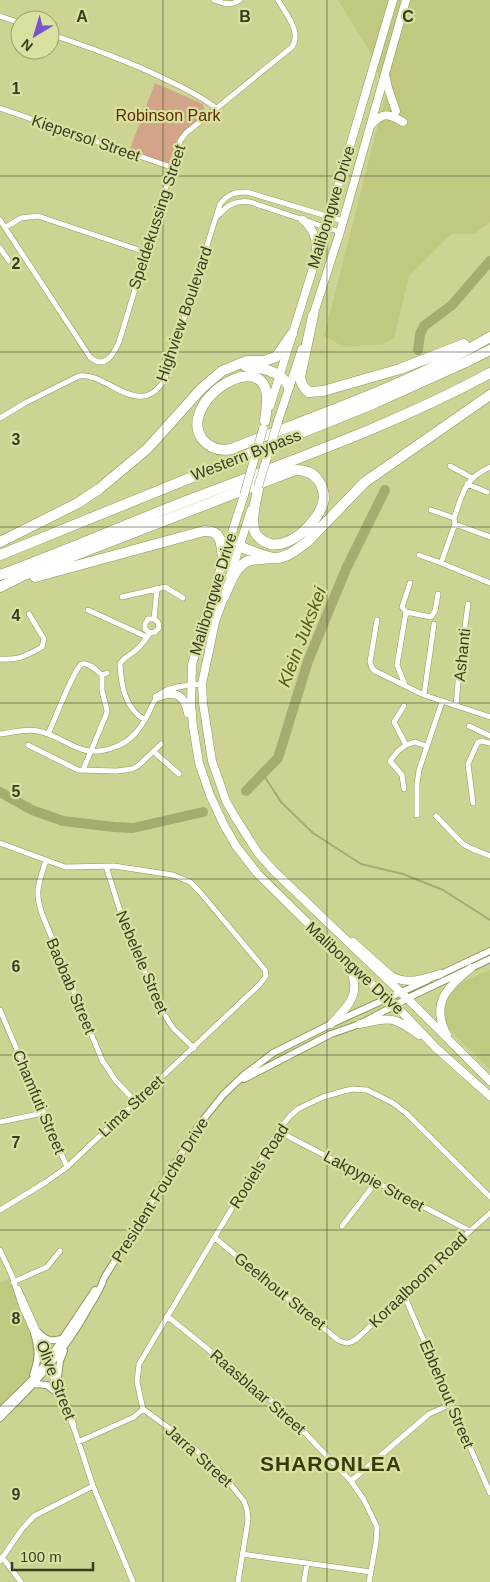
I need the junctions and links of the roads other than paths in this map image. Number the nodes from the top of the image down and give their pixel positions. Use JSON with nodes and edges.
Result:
{"nodes":[{"id":1,"x":214,"y":0,"type":"edge"},
{"id":2,"x":240,"y":0,"type":"edge"},
{"id":3,"x":278,"y":0,"type":"edge"},
{"id":4,"x":393,"y":0,"type":"edge"},
{"id":5,"x":406,"y":0,"type":"edge"},
{"id":6,"x":60,"y":37,"type":"edge"},
{"id":7,"x":385,"y":72,"type":"junction"},
{"id":8,"x":0,"y":108,"type":"edge"},
{"id":9,"x":216,"y":108,"type":"junction"},
{"id":10,"x":396,"y":111,"type":"dead end"},
{"id":11,"x":403,"y":122,"type":"dead end"},
{"id":12,"x":369,"y":127,"type":"junction"},
{"id":13,"x":171,"y":167,"type":"junction"},
{"id":14,"x":217,"y":216,"type":"junction"},
{"id":15,"x":329,"y":217,"type":"junction"},
{"id":16,"x":0,"y":220,"type":"edge"},
{"id":17,"x":303,"y":220,"type":"junction"},
{"id":18,"x":343,"y":221,"type":"junction"},
{"id":19,"x":6,"y":227,"type":"junction"},
{"id":20,"x":326,"y":227,"type":"junction"},
{"id":21,"x":340,"y":232,"type":"junction"},
{"id":22,"x":0,"y":248,"type":"edge"},
{"id":23,"x":145,"y":252,"type":"junction"},
{"id":24,"x":315,"y":260,"type":"junction"},
{"id":25,"x":9,"y":261,"type":"dead end"},
{"id":26,"x":314,"y":316,"type":"junction"},
{"id":27,"x":292,"y":334,"type":"junction"},
{"id":28,"x":490,"y":335,"type":"edge"},
{"id":29,"x":490,"y":350,"type":"edge"},
{"id":30,"x":236,"y":364,"type":"junction"},
{"id":31,"x":490,"y":374,"type":"edge"},
{"id":32,"x":279,"y":375,"type":"junction"},
{"id":33,"x":289,"y":386,"type":"junction"},
{"id":34,"x":490,"y":395,"type":"edge"},
{"id":35,"x":0,"y":418,"type":"edge"},
{"id":36,"x":264,"y":425,"type":"junction"},
{"id":37,"x":450,"y":466,"type":"dead end"},
{"id":38,"x":490,"y":467,"type":"edge"},
{"id":39,"x":472,"y":478,"type":"junction"},
{"id":40,"x":467,"y":484,"type":"junction"},
{"id":41,"x":258,"y":488,"type":"junction"},
{"id":42,"x":488,"y":492,"type":"dead end"},
{"id":43,"x":431,"y":510,"type":"dead end"},
{"id":44,"x":454,"y":521,"type":"junction"},
{"id":45,"x":490,"y":536,"type":"edge"},
{"id":46,"x":0,"y":542,"type":"edge"},
{"id":47,"x":228,"y":542,"type":"junction"},
{"id":48,"x":240,"y":546,"type":"junction"},
{"id":49,"x":0,"y":555,"type":"edge"},
{"id":50,"x":419,"y":555,"type":"dead end"},
{"id":51,"x":223,"y":558,"type":"junction"},
{"id":52,"x":276,"y":558,"type":"junction"},
{"id":53,"x":441,"y":563,"type":"junction"},
{"id":54,"x":0,"y":575,"type":"edge"},
{"id":55,"x":490,"y":582,"type":"edge"},
{"id":56,"x":410,"y":583,"type":"dead end"},
{"id":57,"x":0,"y":588,"type":"edge"},
{"id":58,"x":157,"y":588,"type":"junction"},
{"id":59,"x":438,"y":594,"type":"dead end"},
{"id":60,"x":122,"y":597,"type":"dead end"},
{"id":61,"x":224,"y":597,"type":"junction"},
{"id":62,"x":183,"y":598,"type":"dead end"},
{"id":63,"x":468,"y":604,"type":"dead end"},
{"id":64,"x":88,"y":610,"type":"dead end"},
{"id":65,"x":406,"y":612,"type":"junction"},
{"id":66,"x":29,"y":614,"type":"dead end"},
{"id":67,"x":154,"y":619,"type":"junction"},
{"id":68,"x":377,"y":620,"type":"dead end"},
{"id":69,"x":434,"y":624,"type":"dead end"},
{"id":70,"x":148,"y":635,"type":"junction"},
{"id":71,"x":0,"y":659,"type":"edge"},
{"id":72,"x":202,"y":684,"type":"junction"},
{"id":73,"x":190,"y":685,"type":"junction"},
{"id":74,"x":405,"y":685,"type":"junction"},
{"id":75,"x":424,"y":695,"type":"junction"},
{"id":76,"x":157,"y":697,"type":"junction"},
{"id":77,"x":442,"y":702,"type":"junction"},
{"id":78,"x":404,"y":706,"type":"dead end"},
{"id":79,"x":456,"y":706,"type":"junction"},
{"id":80,"x":490,"y":717,"type":"edge"},
{"id":81,"x":145,"y":720,"type":"junction"},
{"id":82,"x":193,"y":726,"type":"junction"},
{"id":83,"x":469,"y":726,"type":"dead end"},
{"id":84,"x":0,"y":734,"type":"edge"},
{"id":85,"x":48,"y":734,"type":"junction"},
{"id":86,"x":490,"y":736,"type":"edge"},
{"id":87,"x":490,"y":743,"type":"edge"},
{"id":88,"x":161,"y":744,"type":"dead end"},
{"id":89,"x":28,"y":745,"type":"dead end"},
{"id":90,"x":406,"y":745,"type":"junction"},
{"id":91,"x":426,"y":746,"type":"junction"},
{"id":92,"x":90,"y":751,"type":"junction"},
{"id":93,"x":154,"y":752,"type":"junction"},
{"id":94,"x":84,"y":770,"type":"junction"},
{"id":95,"x":179,"y":774,"type":"dead end"},
{"id":96,"x":404,"y":789,"type":"dead end"},
{"id":97,"x":472,"y":803,"type":"dead end"},
{"id":98,"x":417,"y":815,"type":"dead end"},
{"id":99,"x":436,"y":816,"type":"dead end"},
{"id":100,"x":0,"y":843,"type":"edge"},
{"id":101,"x":490,"y":856,"type":"edge"},
{"id":102,"x":46,"y":860,"type":"junction"},
{"id":103,"x":106,"y":866,"type":"junction"},
{"id":104,"x":324,"y":920,"type":"junction"},
{"id":105,"x":490,"y":951,"type":"edge"},
{"id":106,"x":344,"y":959,"type":"junction"},
{"id":107,"x":488,"y":961,"type":"edge"},
{"id":108,"x":471,"y":968,"type":"junction"},
{"id":109,"x":440,"y":974,"type":"junction"},
{"id":110,"x":400,"y":993,"type":"junction"},
{"id":111,"x":388,"y":998,"type":"junction"},
{"id":112,"x":407,"y":998,"type":"junction"},
{"id":113,"x":396,"y":1006,"type":"junction"},
{"id":114,"x":0,"y":1010,"type":"edge"},
{"id":115,"x":331,"y":1024,"type":"junction"},
{"id":116,"x":360,"y":1024,"type":"junction"},
{"id":117,"x":452,"y":1043,"type":"junction"},
{"id":118,"x":194,"y":1048,"type":"junction"},
{"id":119,"x":436,"y":1048,"type":"junction"},
{"id":120,"x":490,"y":1081,"type":"edge"},
{"id":121,"x":238,"y":1082,"type":"junction"},
{"id":122,"x":490,"y":1096,"type":"edge"},
{"id":123,"x":135,"y":1102,"type":"junction"},
{"id":124,"x":43,"y":1113,"type":"junction"},
{"id":125,"x":0,"y":1122,"type":"edge"},
{"id":126,"x":278,"y":1131,"type":"junction"},
{"id":127,"x":67,"y":1167,"type":"junction"},
{"id":128,"x":376,"y":1182,"type":"junction"},
{"id":129,"x":490,"y":1197,"type":"edge"},
{"id":130,"x":0,"y":1210,"type":"edge"},
{"id":131,"x":490,"y":1214,"type":"edge"},
{"id":132,"x":342,"y":1226,"type":"dead end"},
{"id":133,"x":470,"y":1231,"type":"junction"},
{"id":134,"x":215,"y":1238,"type":"junction"},
{"id":135,"x":0,"y":1250,"type":"edge"},
{"id":136,"x":60,"y":1251,"type":"dead end"},
{"id":137,"x":14,"y":1282,"type":"junction"},
{"id":138,"x":404,"y":1295,"type":"junction"},
{"id":139,"x":167,"y":1316,"type":"junction"},
{"id":140,"x":36,"y":1332,"type":"junction"},
{"id":141,"x":66,"y":1339,"type":"junction"},
{"id":142,"x":345,"y":1343,"type":"joint"},
{"id":143,"x":49,"y":1362,"type":"junction"},
{"id":144,"x":58,"y":1376,"type":"junction"},
{"id":145,"x":32,"y":1383,"type":"junction"},
{"id":146,"x":60,"y":1395,"type":"junction"},
{"id":147,"x":451,"y":1404,"type":"junction"},
{"id":148,"x":143,"y":1409,"type":"junction"},
{"id":149,"x":0,"y":1411,"type":"edge"},
{"id":150,"x":0,"y":1418,"type":"edge"},
{"id":151,"x":75,"y":1431,"type":"junction"},
{"id":152,"x":78,"y":1442,"type":"junction"},
{"id":153,"x":351,"y":1481,"type":"junction"},
{"id":154,"x":93,"y":1486,"type":"junction"},
{"id":155,"x":490,"y":1493,"type":"edge"},
{"id":156,"x":242,"y":1554,"type":"junction"},
{"id":157,"x":1,"y":1559,"type":"edge"},
{"id":158,"x":307,"y":1564,"type":"junction"},
{"id":159,"x":370,"y":1572,"type":"junction"},
{"id":160,"x":21,"y":1582,"type":"edge"},
{"id":161,"x":133,"y":1582,"type":"edge"},
{"id":162,"x":238,"y":1582,"type":"edge"},
{"id":163,"x":304,"y":1582,"type":"edge"},
{"id":164,"x":369,"y":1582,"type":"edge"}],
"edges":[{"from":1,"to":2,"type":"street"},
{"from":3,"to":9,"type":"street","name":"Speldekussing Street"},
{"from":4,"to":15,"type":"main road","name":"Malibongwe Drive"},
{"from":5,"to":7,"type":"main road","name":"Malibongwe Drive"},
{"from":6,"to":9,"type":"street"},
{"from":7,"to":10,"type":"main road"},
{"from":7,"to":12,"type":"main road","name":"Malibongwe Drive"},
{"from":8,"to":13,"type":"street","name":"Kiepersol Street"},
{"from":9,"to":13,"type":"street","name":"Speldekussing Street"},
{"from":11,"to":12,"type":"main road"},
{"from":12,"to":18,"type":"main road","name":"Malibongwe Drive"},
{"from":13,"to":23,"type":"street","name":"Speldekussing Street"},
{"from":14,"to":15,"type":"street","name":"Highview Boulevard"},
{"from":14,"to":17,"type":"street"},
{"from":14,"to":35,"type":"street","name":"Highview Boulevard"},
{"from":15,"to":18,"type":"street","name":"Highview Boulevard"},
{"from":15,"to":20,"type":"main road","name":"Malibongwe Drive"},
{"from":16,"to":19,"type":"street"},
{"from":17,"to":20,"type":"street"},
{"from":17,"to":24,"type":"main road"},
{"from":18,"to":21,"type":"main road","name":"Malibongwe Drive"},
{"from":19,"to":23,"type":"street"},
{"from":19,"to":23,"type":"street","name":"Speldekussing Street"},
{"from":20,"to":21,"type":"street"},
{"from":20,"to":24,"type":"main road","name":"Malibongwe Drive"},
{"from":21,"to":26,"type":"main road","name":"Malibongwe Drive"},
{"from":22,"to":25,"type":"street"},
{"from":24,"to":27,"type":"main road","name":"Malibongwe Drive"},
{"from":26,"to":28,"type":"highway"},
{"from":26,"to":33,"type":"main road","name":"Malibongwe Drive"},
{"from":27,"to":30,"type":"highway"},
{"from":27,"to":32,"type":"main road","name":"Malibongwe Drive"},
{"from":28,"to":36,"type":"highway"},
{"from":29,"to":49,"type":"highway","name":"Western Bypass"},
{"from":30,"to":32,"type":"highway"},
{"from":30,"to":46,"type":"highway"},
{"from":31,"to":54,"type":"highway","name":"Western Bypass"},
{"from":32,"to":33,"type":"highway"},
{"from":32,"to":36,"type":"main road","name":"Malibongwe Drive"},
{"from":33,"to":41,"type":"main road","name":"Malibongwe Drive","bridge":true},
{"from":34,"to":52,"type":"highway"},
{"from":36,"to":47,"type":"main road","name":"Malibongwe Drive","bridge":true},
{"from":37,"to":39,"type":"street"},
{"from":38,"to":39,"type":"street"},
{"from":39,"to":40,"type":"street"},
{"from":40,"to":42,"type":"street"},
{"from":40,"to":44,"type":"street"},
{"from":41,"to":48,"type":"main road","name":"Malibongwe Drive"},
{"from":41,"to":57,"type":"highway"},
{"from":43,"to":44,"type":"street"},
{"from":44,"to":45,"type":"street"},
{"from":44,"to":53,"type":"street"},
{"from":47,"to":48,"type":"highway"},
{"from":47,"to":51,"type":"main road","name":"Malibongwe Drive"},
{"from":48,"to":52,"type":"highway"},
{"from":48,"to":61,"type":"main road","name":"Malibongwe Drive"},
{"from":50,"to":53,"type":"street"},
{"from":51,"to":57,"type":"highway"},
{"from":51,"to":73,"type":"main road","name":"Malibongwe Drive"},
{"from":52,"to":61,"type":"highway"},
{"from":53,"to":55,"type":"street"},
{"from":56,"to":65,"type":"street"},
{"from":58,"to":60,"type":"street"},
{"from":58,"to":62,"type":"street"},
{"from":58,"to":67,"type":"street"},
{"from":59,"to":65,"type":"street"},
{"from":61,"to":72,"type":"main road","name":"Malibongwe Drive"},
{"from":63,"to":79,"type":"street","name":"Ashanti"},
{"from":64,"to":70,"type":"street"},
{"from":65,"to":74,"type":"street"},
{"from":66,"to":71,"type":"street"},
{"from":67,"to":70,"type":"street"},
{"from":67,"to":70,"type":"street"},
{"from":68,"to":74,"type":"street"},
{"from":69,"to":75,"type":"street"},
{"from":70,"to":81,"type":"street"},
{"from":72,"to":73,"type":"street"},
{"from":72,"to":104,"type":"main road","name":"Malibongwe Drive"},
{"from":73,"to":76,"type":"street"},
{"from":73,"to":82,"type":"main road","name":"Malibongwe Drive"},
{"from":74,"to":75,"type":"street"},
{"from":75,"to":77,"type":"street"},
{"from":76,"to":81,"type":"street"},
{"from":76,"to":82,"type":"main road"},
{"from":77,"to":79,"type":"street"},
{"from":77,"to":91,"type":"street"},
{"from":78,"to":90,"type":"street"},
{"from":79,"to":80,"type":"street"},
{"from":81,"to":92,"type":"street"},
{"from":82,"to":106,"type":"main road","name":"Malibongwe Drive"},
{"from":83,"to":86,"type":"street"},
{"from":84,"to":85,"type":"street"},
{"from":85,"to":92,"type":"street"},
{"from":85,"to":92,"type":"street"},
{"from":87,"to":97,"type":"street"},
{"from":88,"to":93,"type":"street"},
{"from":89,"to":94,"type":"street"},
{"from":90,"to":91,"type":"street"},
{"from":90,"to":96,"type":"street"},
{"from":91,"to":98,"type":"street"},
{"from":92,"to":94,"type":"street"},
{"from":93,"to":94,"type":"street"},
{"from":93,"to":95,"type":"street"},
{"from":99,"to":101,"type":"street"},
{"from":100,"to":102,"type":"street","name":"Lima Street"},
{"from":102,"to":103,"type":"street","name":"Lima Street"},
{"from":102,"to":123,"type":"street","name":"Baobab Street"},
{"from":103,"to":118,"type":"street","name":"Nebelele Street"},
{"from":103,"to":118,"type":"street","name":"Lima Street"},
{"from":104,"to":109,"type":"main road"},
{"from":104,"to":110,"type":"main road","name":"Malibongwe Drive"},
{"from":105,"to":109,"type":"street","name":"President Fouche Drive"},
{"from":106,"to":111,"type":"main road","name":"Malibongwe Drive"},
{"from":106,"to":115,"type":"main road"},
{"from":107,"to":108,"type":"street","name":"President Fouche Drive"},
{"from":108,"to":112,"type":"street","name":"President Fouche Drive"},
{"from":108,"to":117,"type":"main road"},
{"from":109,"to":110,"type":"street","name":"President Fouche Drive"},
{"from":110,"to":111,"type":"street","name":"President Fouche Drive"},
{"from":110,"to":112,"type":"main road","name":"Malibongwe Drive"},
{"from":111,"to":113,"type":"main road","name":"Malibongwe Drive"},
{"from":111,"to":115,"type":"street","name":"President Fouche Drive"},
{"from":112,"to":113,"type":"street","name":"President Fouche Drive"},
{"from":112,"to":117,"type":"main road","name":"Malibongwe Drive"},
{"from":113,"to":116,"type":"street","name":"President Fouche Drive"},
{"from":113,"to":119,"type":"main road","name":"Malibongwe Drive"},
{"from":114,"to":124,"type":"street","name":"Chamfuti Street"},
{"from":115,"to":121,"type":"street","name":"President Fouche Drive"},
{"from":116,"to":119,"type":"main road"},
{"from":116,"to":121,"type":"street","name":"President Fouche Drive"},
{"from":117,"to":120,"type":"main road","name":"Malibongwe Drive"},
{"from":118,"to":123,"type":"street","name":"Lima Street"},
{"from":119,"to":122,"type":"main road","name":"Malibongwe Drive"},
{"from":121,"to":141,"type":"street","name":"President Fouche Drive"},
{"from":123,"to":127,"type":"street","name":"Lima Street"},
{"from":124,"to":125,"type":"street"},
{"from":124,"to":127,"type":"street","name":"Chamfuti Street"},
{"from":126,"to":128,"type":"street","name":"Lakpypie Street"},
{"from":126,"to":129,"type":"street","name":"Rooiels Road"},
{"from":126,"to":134,"type":"street","name":"Rooiels Road"},
{"from":127,"to":130,"type":"street","name":"Lima Street"},
{"from":128,"to":132,"type":"street"},
{"from":128,"to":133,"type":"street","name":"Lakpypie Street"},
{"from":131,"to":133,"type":"street","name":"Koraalboom Road"},
{"from":133,"to":138,"type":"street","name":"Koraalboom Road"},
{"from":134,"to":139,"type":"street","name":"Rooiels Road"},
{"from":134,"to":142,"type":"street","name":"Geelhout Street"},
{"from":135,"to":137,"type":"street","name":"Olive Street"},
{"from":136,"to":137,"type":"street"},
{"from":137,"to":140,"type":"street","name":"Olive Street"},
{"from":138,"to":142,"type":"street","name":"Koraalboom Road"},
{"from":138,"to":147,"type":"street","name":"Ebbehout Street"},
{"from":139,"to":148,"type":"street","name":"Rooiels Road"},
{"from":139,"to":153,"type":"street","name":"Raasblaar Street"},
{"from":140,"to":141,"type":"street"},
{"from":140,"to":143,"type":"street","name":"Olive Street"},
{"from":140,"to":145,"type":"street"},
{"from":141,"to":143,"type":"street","name":"President Fouche Drive"},
{"from":141,"to":144,"type":"street"},
{"from":143,"to":144,"type":"street","name":"Olive Street"},
{"from":143,"to":145,"type":"street","name":"President Fouche Drive"},
{"from":143,"to":146,"type":"street","name":"Olive Street"},
{"from":144,"to":151,"type":"street","name":"Olive Street"},
{"from":145,"to":146,"type":"street"},
{"from":145,"to":149,"type":"street","name":"President Fouche Drive"},
{"from":145,"to":150,"type":"street","name":"President Fouche Drive"},
{"from":146,"to":151,"type":"street","name":"Olive Street"},
{"from":147,"to":153,"type":"street"},
{"from":147,"to":155,"type":"street","name":"Ebbehout Street"},
{"from":148,"to":152,"type":"street"},
{"from":148,"to":156,"type":"street","name":"Jarra Street"},
{"from":151,"to":152,"type":"street","name":"Olive Street"},
{"from":152,"to":154,"type":"street","name":"Olive Street"},
{"from":153,"to":159,"type":"street","name":"Raasblaar Street"},
{"from":154,"to":157,"type":"street"},
{"from":154,"to":161,"type":"street","name":"Olive Street"},
{"from":156,"to":158,"type":"street"},
{"from":156,"to":162,"type":"street","name":"Jarra Street"},
{"from":157,"to":160,"type":"street"},
{"from":158,"to":159,"type":"street"},
{"from":158,"to":163,"type":"street"},
{"from":159,"to":164,"type":"street","name":"Raasblaar Street"}]}
